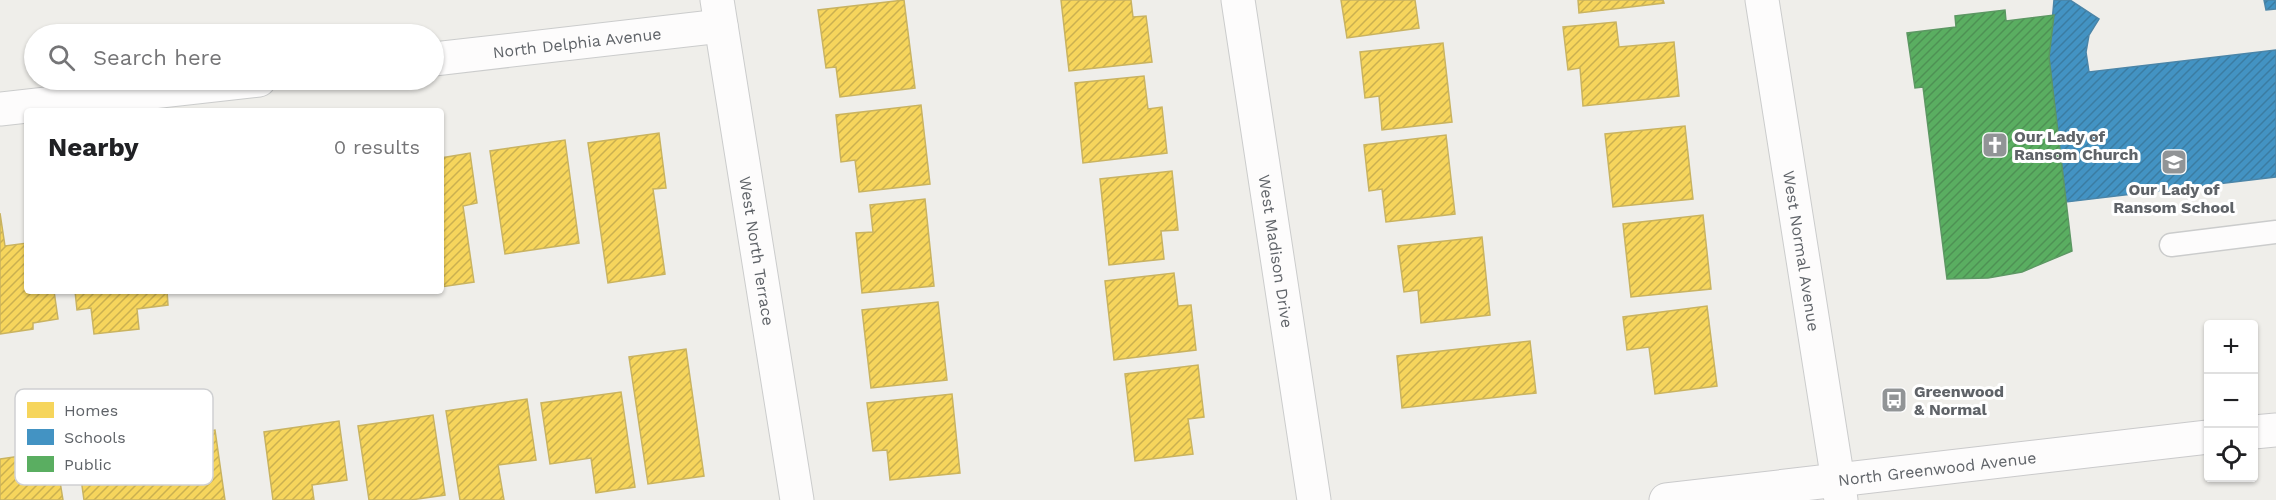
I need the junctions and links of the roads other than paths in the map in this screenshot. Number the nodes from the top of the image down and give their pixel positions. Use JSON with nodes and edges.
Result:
{"nodes":[{"id":1,"x":1238,"y":0,"type":"edge"},
{"id":2,"x":1762,"y":0,"type":"edge"},
{"id":3,"x":719,"y":13,"type":"edge"},
{"id":4,"x":444,"y":57,"type":"edge"},
{"id":5,"x":170,"y":90,"type":"edge"},
{"id":6,"x":0,"y":109,"type":"edge"},
{"id":7,"x":2276,"y":232,"type":"edge"},
{"id":8,"x":2171,"y":245,"type":"dead end"},
{"id":9,"x":2204,"y":438,"type":"edge"},
{"id":10,"x":1840,"y":490,"type":"edge"},
{"id":11,"x":797,"y":500,"type":"edge"},
{"id":12,"x":1314,"y":500,"type":"edge"},
{"id":13,"x":1666,"y":500,"type":"edge"}],
"edges":[{"from":1,"to":12,"type":"street","name":"West Madison Drive"},
{"from":2,"to":10,"type":"street","name":"West Normal Avenue"},
{"from":3,"to":4,"type":"street","name":"North Delphia Avenue"},
{"from":3,"to":11,"type":"street","name":"West North Terrace"},
{"from":5,"to":6,"type":"street"},
{"from":7,"to":8,"type":"lane"},
{"from":9,"to":10,"type":"street","name":"North Greenwood Avenue"},
{"from":10,"to":13,"type":"street","name":"North Greenwood Avenue"}]}
